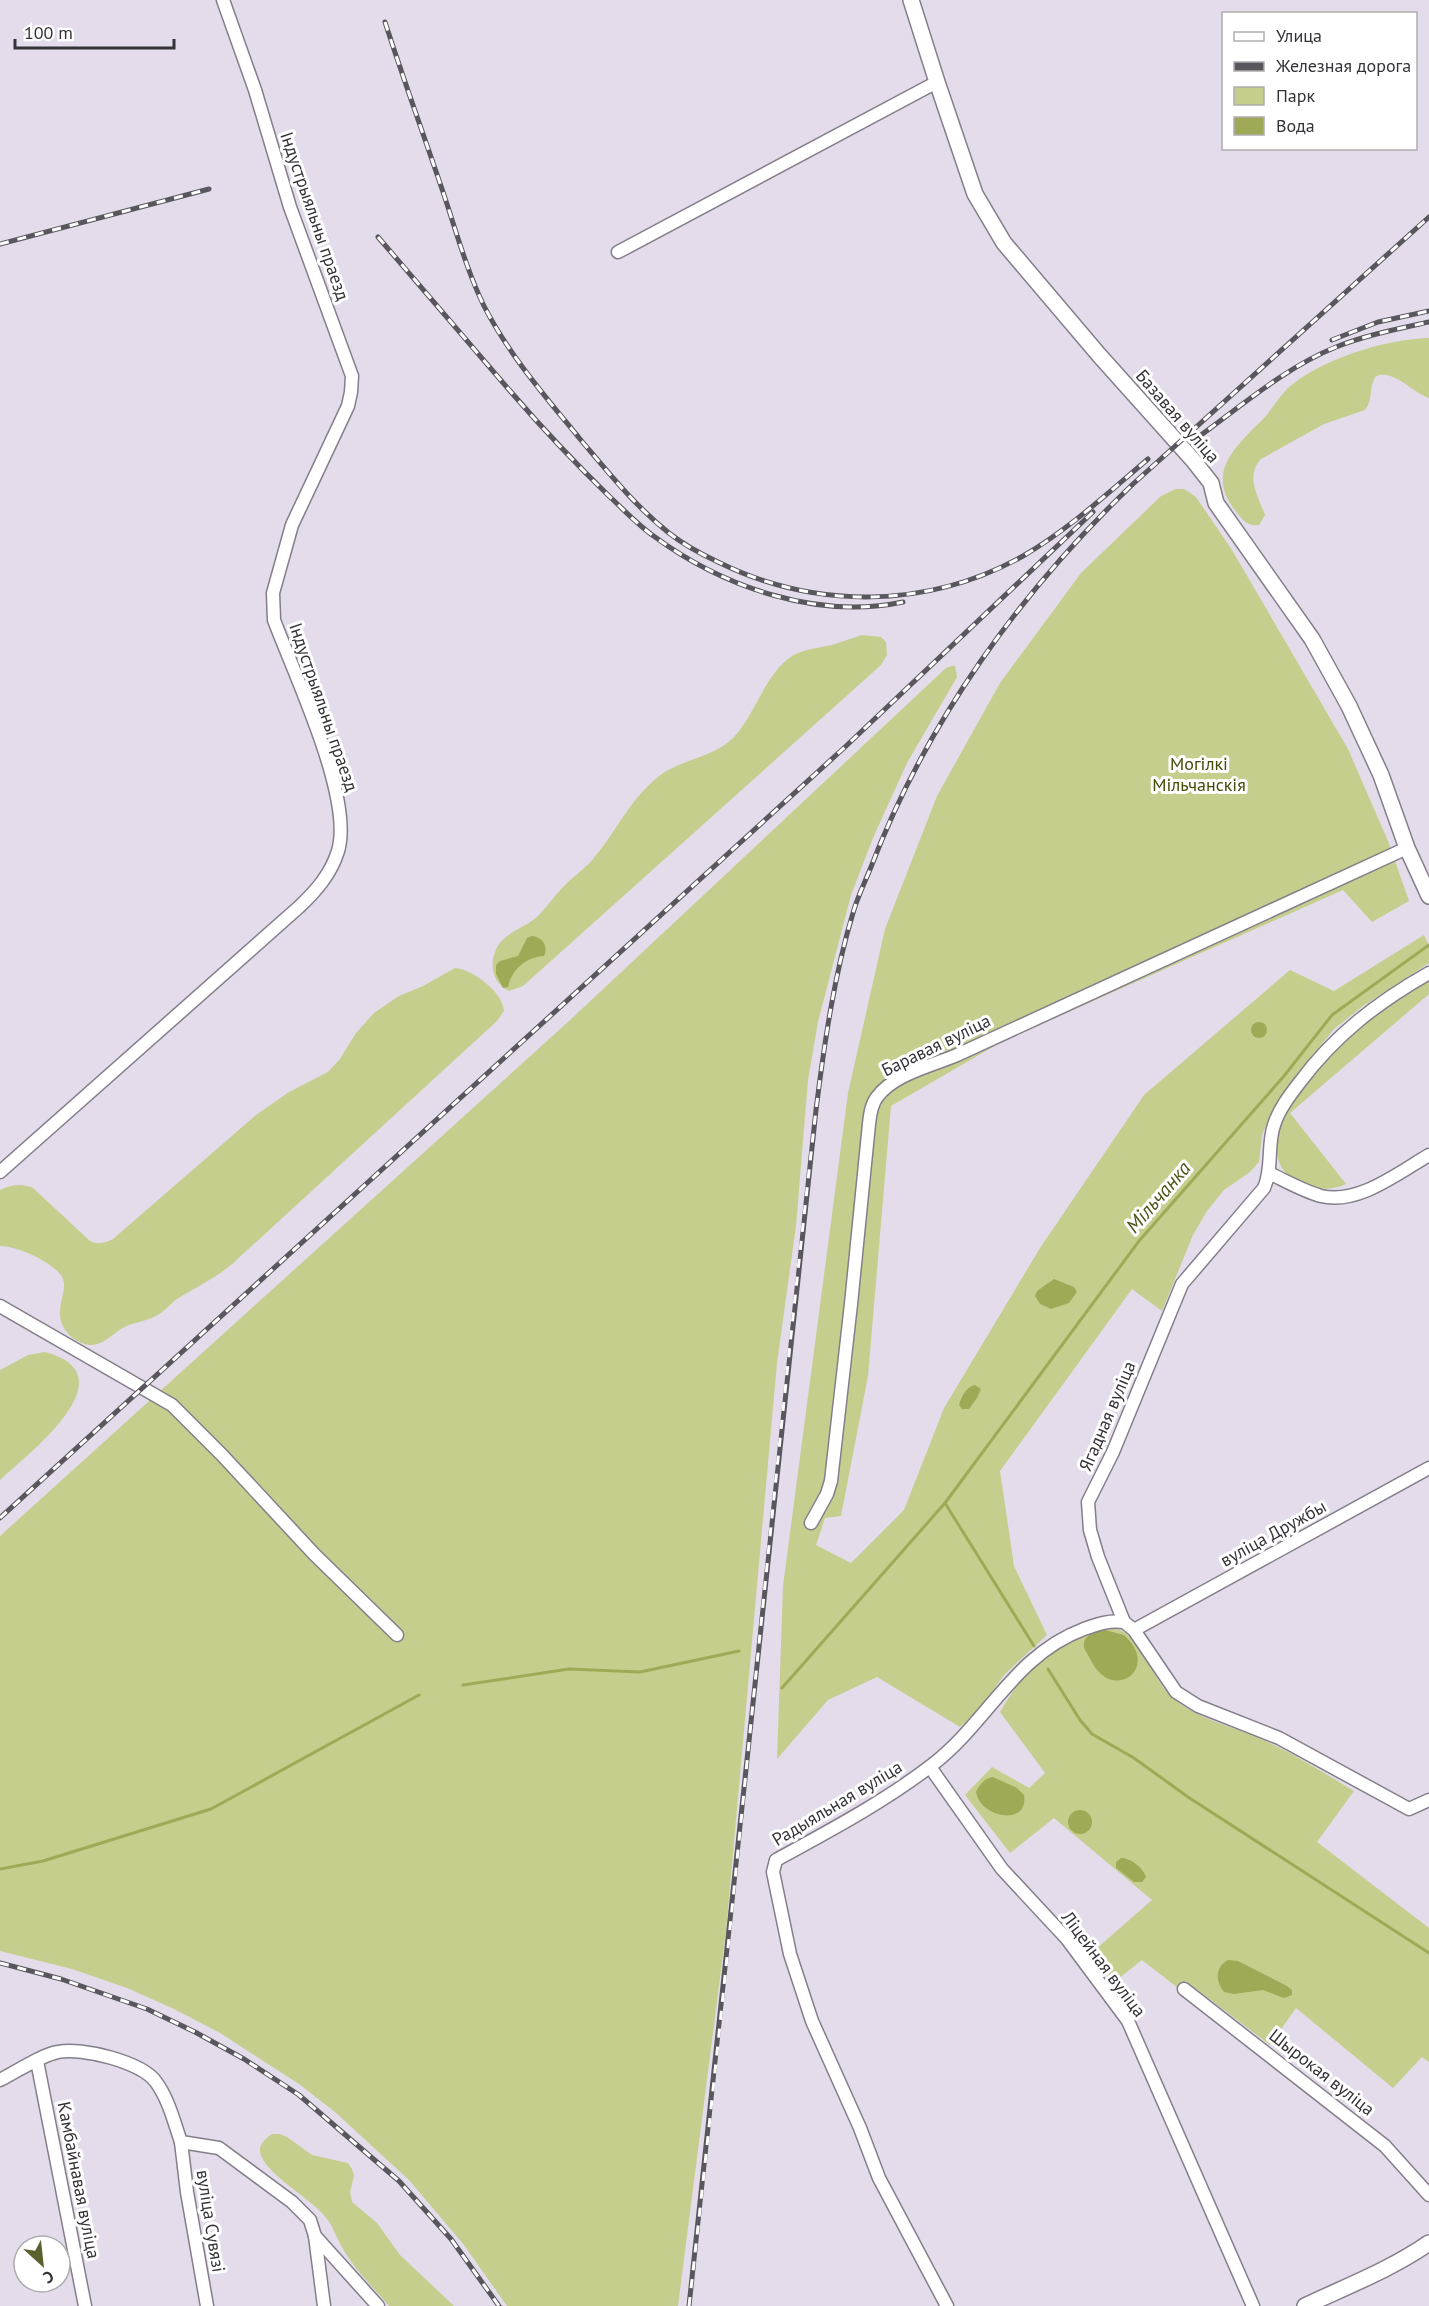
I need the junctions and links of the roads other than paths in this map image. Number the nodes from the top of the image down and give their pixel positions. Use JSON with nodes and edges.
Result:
{"nodes":[{"id":1,"x":224,"y":0,"type":"edge"},
{"id":2,"x":911,"y":0,"type":"edge"},
{"id":3,"x":937,"y":82,"type":"junction"},
{"id":4,"x":618,"y":252,"type":"dead end"},
{"id":5,"x":1407,"y":848,"type":"junction"},
{"id":6,"x":1429,"y":896,"type":"edge"},
{"id":7,"x":1429,"y":973,"type":"edge"},
{"id":8,"x":1429,"y":1155,"type":"edge"},
{"id":9,"x":0,"y":1172,"type":"edge"},
{"id":10,"x":1269,"y":1173,"type":"junction"},
{"id":11,"x":0,"y":1306,"type":"edge"},
{"id":12,"x":1429,"y":1468,"type":"edge"},
{"id":13,"x":811,"y":1522,"type":"dead end"},
{"id":14,"x":1124,"y":1622,"type":"junction"},
{"id":15,"x":1134,"y":1629,"type":"junction"},
{"id":16,"x":397,"y":1635,"type":"dead end"},
{"id":17,"x":930,"y":1767,"type":"junction"},
{"id":18,"x":1429,"y":1800,"type":"edge"},
{"id":19,"x":1184,"y":1989,"type":"dead end"},
{"id":20,"x":37,"y":2061,"type":"junction"},
{"id":21,"x":0,"y":2080,"type":"edge"},
{"id":22,"x":181,"y":2142,"type":"junction"},
{"id":23,"x":1429,"y":2195,"type":"edge"},
{"id":24,"x":315,"y":2236,"type":"junction"},
{"id":25,"x":1429,"y":2243,"type":"edge"},
{"id":26,"x":85,"y":2306,"type":"edge"},
{"id":27,"x":207,"y":2306,"type":"edge"},
{"id":28,"x":324,"y":2306,"type":"edge"},
{"id":29,"x":378,"y":2306,"type":"edge"},
{"id":30,"x":946,"y":2306,"type":"edge"},
{"id":31,"x":1253,"y":2306,"type":"edge"},
{"id":32,"x":1305,"y":2306,"type":"edge"}],
"edges":[{"from":1,"to":9,"type":"street","name":"Індустрыяльны праезд"},
{"from":2,"to":3,"type":"street","name":"Базавая вуліца"},
{"from":3,"to":4,"type":"street"},
{"from":3,"to":5,"type":"street","name":"Базавая вуліца"},
{"from":5,"to":6,"type":"street","name":"Базавая вуліца"},
{"from":5,"to":13,"type":"street","name":"Баравая вуліца"},
{"from":7,"to":10,"type":"street","name":"Ягадная вуліца"},
{"from":8,"to":10,"type":"street"},
{"from":10,"to":14,"type":"street","name":"Ягадная вуліца"},
{"from":11,"to":16,"type":"street"},
{"from":12,"to":15,"type":"street","name":"вуліца Дружбы"},
{"from":14,"to":15,"type":"street"},
{"from":14,"to":17,"type":"street","name":"Радыяльная вуліца"},
{"from":15,"to":18,"type":"street"},
{"from":17,"to":30,"type":"street","name":"Радыяльная вуліца"},
{"from":17,"to":31,"type":"street","name":"Ліцейная вуліца"},
{"from":19,"to":23,"type":"street","name":"Шырокая вуліца"},
{"from":20,"to":21,"type":"street","name":"вуліца Сувязі"},
{"from":20,"to":22,"type":"street","name":"вуліца Сувязі"},
{"from":20,"to":26,"type":"street","name":"Камбайнавая вуліца"},
{"from":22,"to":24,"type":"street"},
{"from":22,"to":27,"type":"street","name":"вуліца Сувязі"},
{"from":24,"to":28,"type":"street"},
{"from":24,"to":29,"type":"street"},
{"from":25,"to":32,"type":"street"}]}
